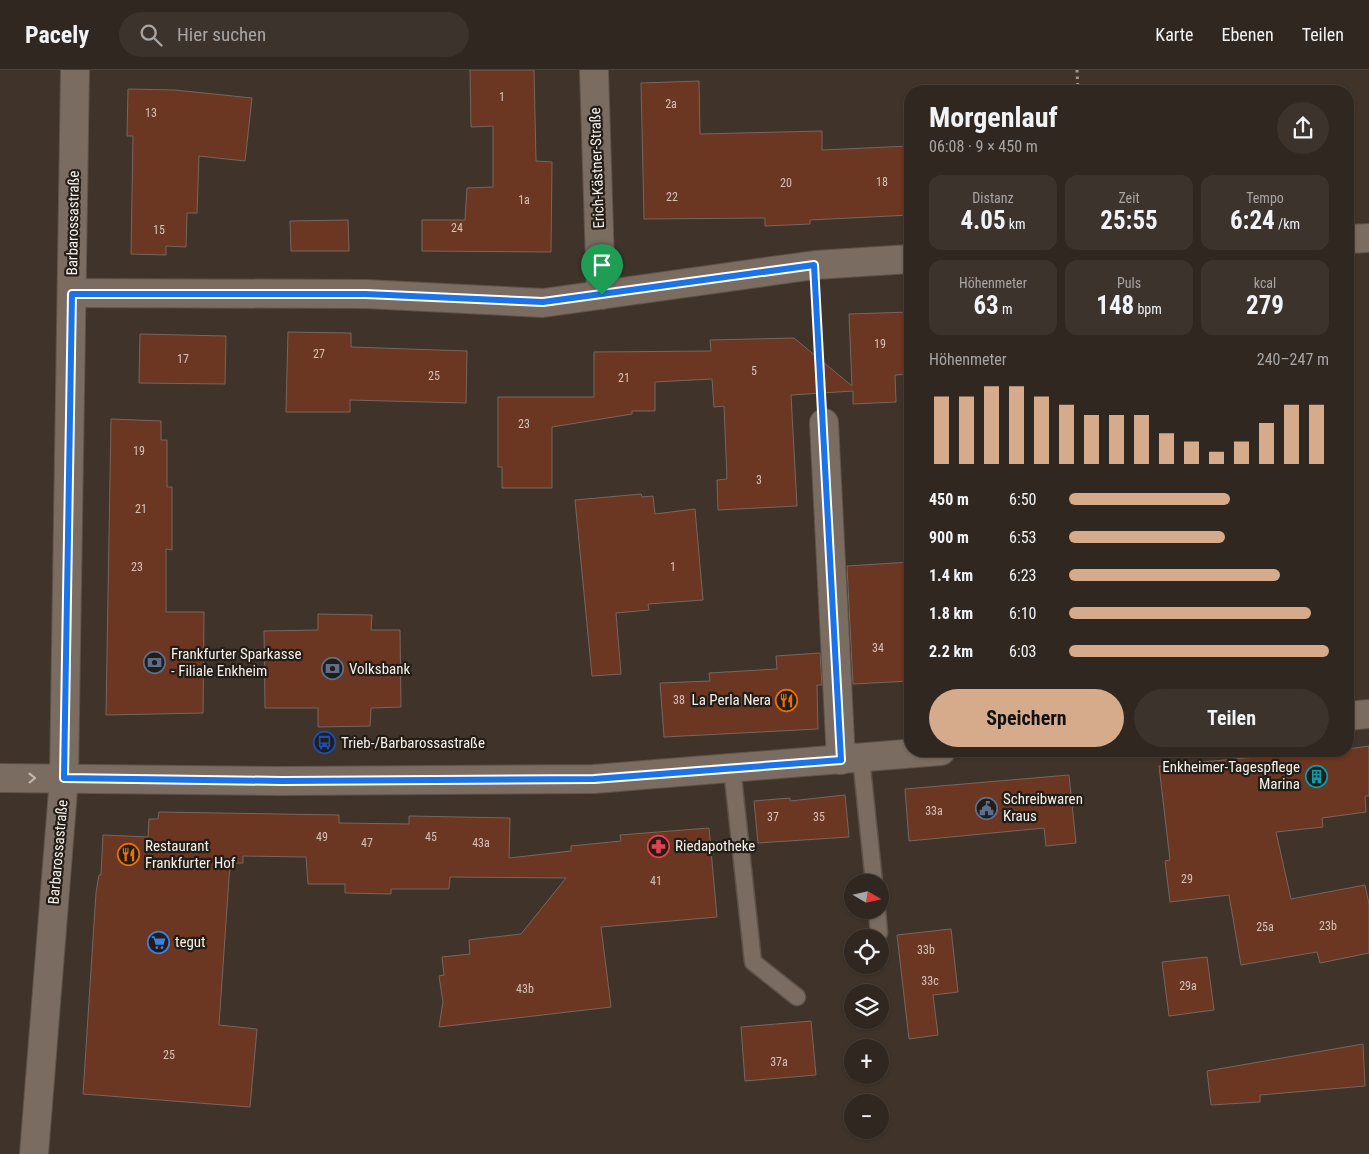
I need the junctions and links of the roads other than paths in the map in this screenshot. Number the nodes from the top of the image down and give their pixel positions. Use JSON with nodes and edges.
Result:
{"nodes":[{"id":1,"x":75,"y":70,"type":"edge"},
{"id":2,"x":594,"y":70,"type":"edge"},
{"id":3,"x":1354,"y":238,"type":"edge"},
{"id":4,"x":1369,"y":238,"type":"edge"},
{"id":5,"x":904,"y":259,"type":"edge"},
{"id":6,"x":72,"y":294,"type":"junction"},
{"id":7,"x":602,"y":295,"type":"junction"},
{"id":8,"x":824,"y":423,"type":"road end"},
{"id":9,"x":1369,"y":714,"type":"edge"},
{"id":10,"x":1354,"y":715,"type":"edge"},
{"id":11,"x":904,"y":754,"type":"edge"},
{"id":12,"x":851,"y":759,"type":"junction"},
{"id":13,"x":732,"y":768,"type":"junction"},
{"id":14,"x":0,"y":778,"type":"edge"},
{"id":15,"x":64,"y":778,"type":"junction"},
{"id":16,"x":873,"y":874,"type":"edge"},
{"id":17,"x":797,"y":997,"type":"dead end"},
{"id":18,"x":34,"y":1154,"type":"edge"}],
"edges":[{"from":1,"to":6,"type":"street","name":"Barbarossastraße"},
{"from":2,"to":7,"type":"street","name":"Erich-Kästner-Straße"},
{"from":3,"to":4,"type":"street"},
{"from":5,"to":7,"type":"street"},
{"from":6,"to":7,"type":"street"},
{"from":6,"to":15,"type":"street","name":"Barbarossastraße"},
{"from":8,"to":12,"type":"street"},
{"from":9,"to":10,"type":"street"},
{"from":11,"to":12,"type":"street"},
{"from":12,"to":13,"type":"street"},
{"from":12,"to":16,"type":"lane"},
{"from":13,"to":15,"type":"street"},
{"from":13,"to":17,"type":"lane"},
{"from":14,"to":15,"type":"street","one_way":true},
{"from":15,"to":18,"type":"street","name":"Barbarossastraße"}]}
